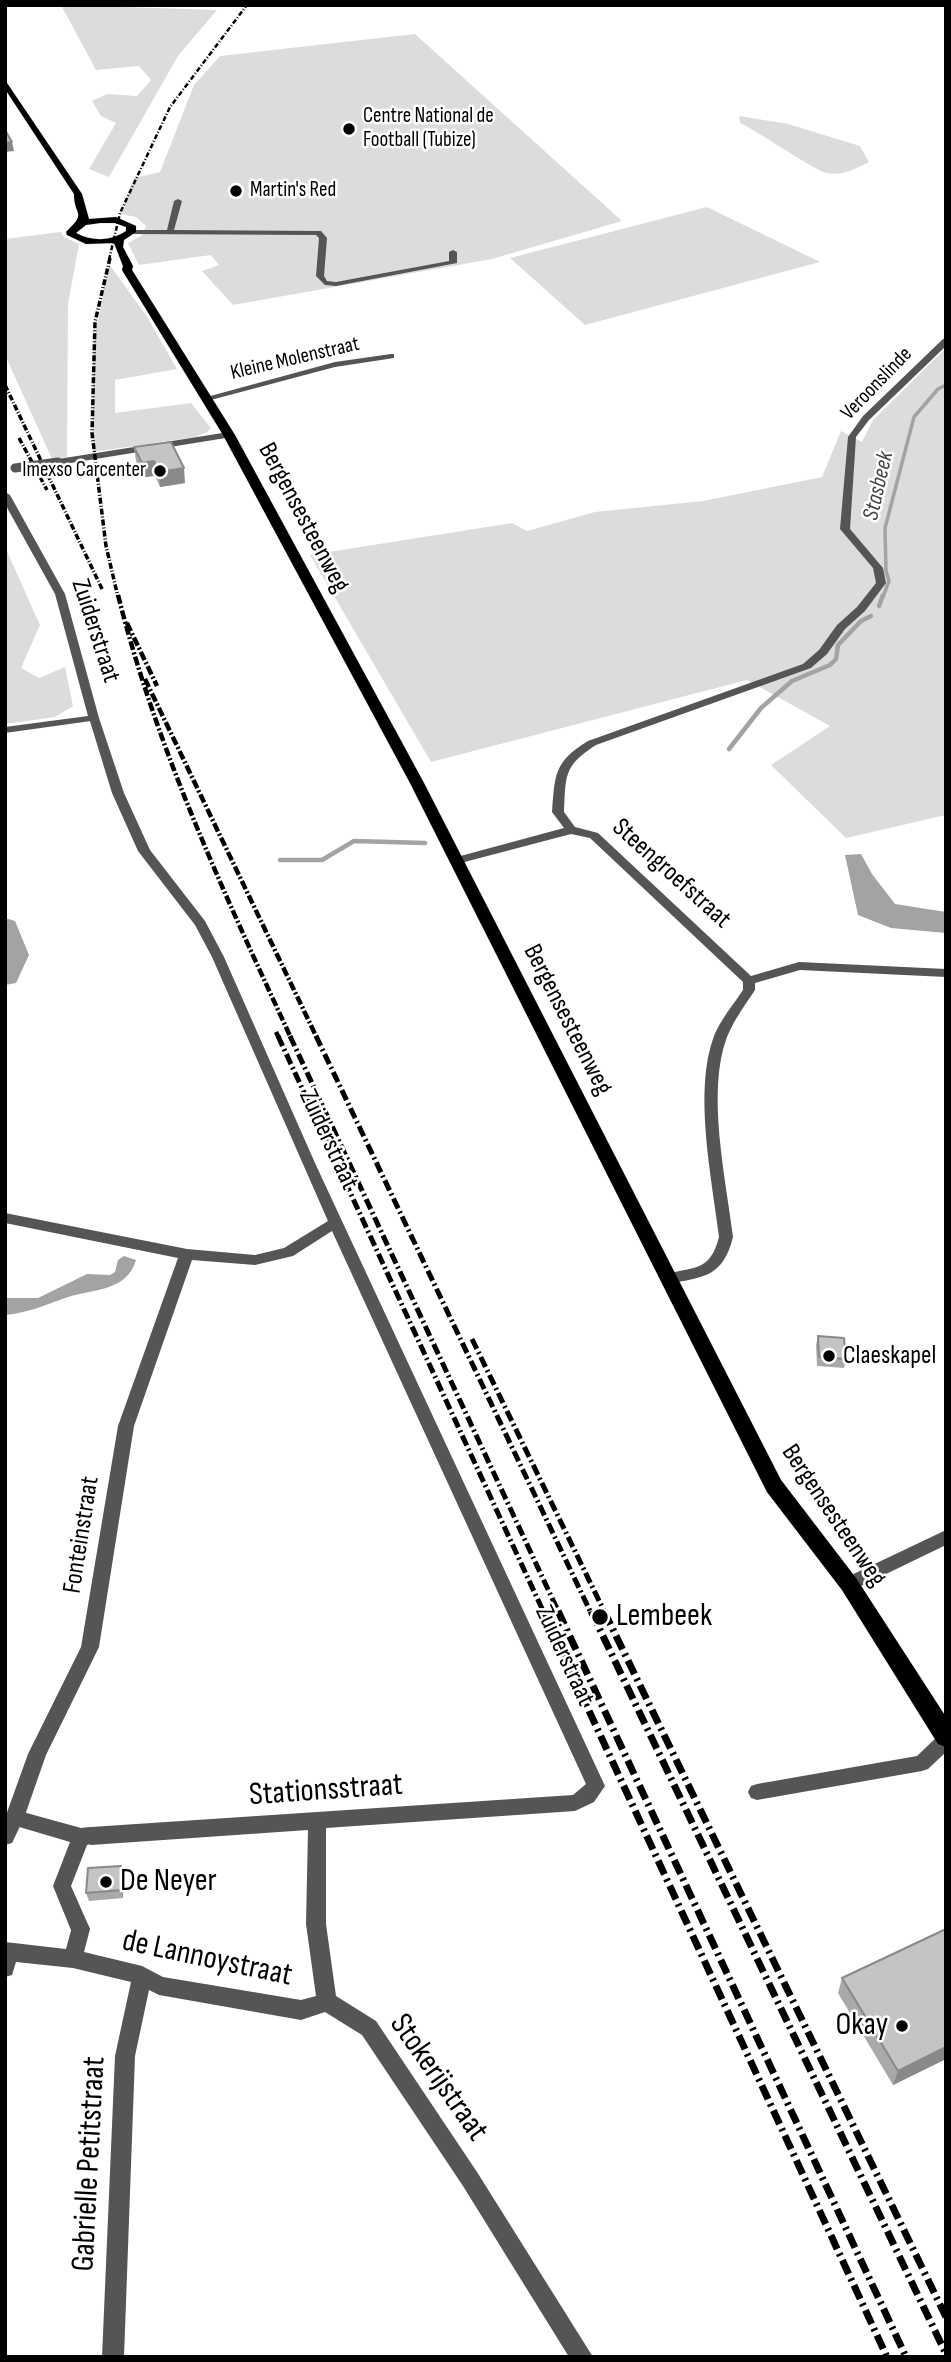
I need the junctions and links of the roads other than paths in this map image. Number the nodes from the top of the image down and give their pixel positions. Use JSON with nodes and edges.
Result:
{"nodes":[{"id":1,"x":5,"y":82,"type":"edge"},
{"id":2,"x":78,"y":194,"type":"junction"},
{"id":3,"x":178,"y":201,"type":"dead end"},
{"id":4,"x":108,"y":219,"type":"junction"},
{"id":5,"x":83,"y":223,"type":"junction"},
{"id":6,"x":131,"y":232,"type":"junction"},
{"id":7,"x":170,"y":232,"type":"junction"},
{"id":8,"x":119,"y":239,"type":"junction"},
{"id":9,"x":98,"y":242,"type":"junction"},
{"id":10,"x":453,"y":252,"type":"dead end"},
{"id":11,"x":127,"y":270,"type":"junction"},
{"id":12,"x":946,"y":341,"type":"edge"},
{"id":13,"x":391,"y":356,"type":"dead end"},
{"id":14,"x":207,"y":398,"type":"junction"},
{"id":15,"x":229,"y":435,"type":"junction"},
{"id":16,"x":10,"y":469,"type":"edge"},
{"id":17,"x":5,"y":495,"type":"edge"},
{"id":18,"x":861,"y":609,"type":"joint"},
{"id":19,"x":94,"y":718,"type":"junction"},
{"id":20,"x":5,"y":730,"type":"edge"},
{"id":21,"x":571,"y":830,"type":"junction"},
{"id":22,"x":457,"y":860,"type":"junction"},
{"id":23,"x":946,"y":973,"type":"edge"},
{"id":24,"x":749,"y":981,"type":"junction"},
{"id":25,"x":5,"y":1218,"type":"edge"},
{"id":26,"x":337,"y":1222,"type":"junction"},
{"id":27,"x":187,"y":1254,"type":"junction"},
{"id":28,"x":668,"y":1279,"type":"junction"},
{"id":29,"x":946,"y":1537,"type":"edge"},
{"id":30,"x":849,"y":1584,"type":"junction"},
{"id":31,"x":946,"y":1738,"type":"edge"},
{"id":32,"x":757,"y":1792,"type":"dead end"},
{"id":33,"x":575,"y":1803,"type":"joint"},
{"id":34,"x":19,"y":1819,"type":"junction"},
{"id":35,"x":317,"y":1821,"type":"junction"},
{"id":36,"x":86,"y":1836,"type":"junction"},
{"id":37,"x":5,"y":1838,"type":"edge"},
{"id":38,"x":7,"y":1957,"type":"edge"},
{"id":39,"x":73,"y":1959,"type":"junction"},
{"id":40,"x":142,"y":1975,"type":"junction"},
{"id":41,"x":327,"y":2002,"type":"junction"},
{"id":42,"x":113,"y":2357,"type":"edge"},
{"id":43,"x":582,"y":2357,"type":"edge"}],
"edges":[{"from":1,"to":2,"type":"main road"},
{"from":2,"to":4,"type":"main road"},
{"from":2,"to":5,"type":"main road"},
{"from":3,"to":7,"type":"street"},
{"from":4,"to":5,"type":"main road"},
{"from":4,"to":6,"type":"main road"},
{"from":5,"to":9,"type":"main road"},
{"from":6,"to":7,"type":"street"},
{"from":6,"to":8,"type":"main road"},
{"from":7,"to":10,"type":"street"},
{"from":8,"to":9,"type":"main road"},
{"from":8,"to":11,"type":"main road"},
{"from":9,"to":11,"type":"main road"},
{"from":11,"to":14,"type":"main road","name":"Bergensesteenweg"},
{"from":12,"to":18,"type":"street","name":"Veroonslinde"},
{"from":13,"to":14,"type":"street","name":"Kleine Molenstraat"},
{"from":14,"to":15,"type":"main road","name":"Bergensesteenweg"},
{"from":15,"to":16,"type":"street","bridge":true},
{"from":15,"to":22,"type":"main road","name":"Bergensesteenweg"},
{"from":17,"to":19,"type":"street","name":"Zuiderstraat"},
{"from":18,"to":21,"type":"street","name":"Steengroefstraat"},
{"from":19,"to":20,"type":"street"},
{"from":19,"to":26,"type":"street","name":"Zuiderstraat"},
{"from":21,"to":22,"type":"street"},
{"from":21,"to":24,"type":"street","name":"Steengroefstraat"},
{"from":22,"to":28,"type":"main road","name":"Bergensesteenweg"},
{"from":23,"to":24,"type":"street"},
{"from":24,"to":28,"type":"street"},
{"from":25,"to":27,"type":"street"},
{"from":26,"to":27,"type":"street"},
{"from":26,"to":33,"type":"street","name":"Zuiderstraat"},
{"from":27,"to":34,"type":"street","name":"Fonteinstraat"},
{"from":28,"to":30,"type":"main road","name":"Bergensesteenweg"},
{"from":29,"to":30,"type":"street"},
{"from":30,"to":31,"type":"main road","name":"Bergensesteenweg"},
{"from":31,"to":32,"type":"street"},
{"from":33,"to":35,"type":"street","name":"Stationsstraat"},
{"from":34,"to":36,"type":"street"},
{"from":34,"to":37,"type":"street","name":"Fonteinstraat"},
{"from":35,"to":36,"type":"street","name":"Stationsstraat"},
{"from":35,"to":41,"type":"street"},
{"from":36,"to":39,"type":"street"},
{"from":38,"to":39,"type":"street","name":"de Lannoystraat"},
{"from":39,"to":40,"type":"street","name":"de Lannoystraat"},
{"from":40,"to":41,"type":"street","name":"de Lannoystraat"},
{"from":40,"to":42,"type":"street","name":"Gabrielle Petitstraat"},
{"from":41,"to":43,"type":"street","name":"Stokerijstraat"}]}
